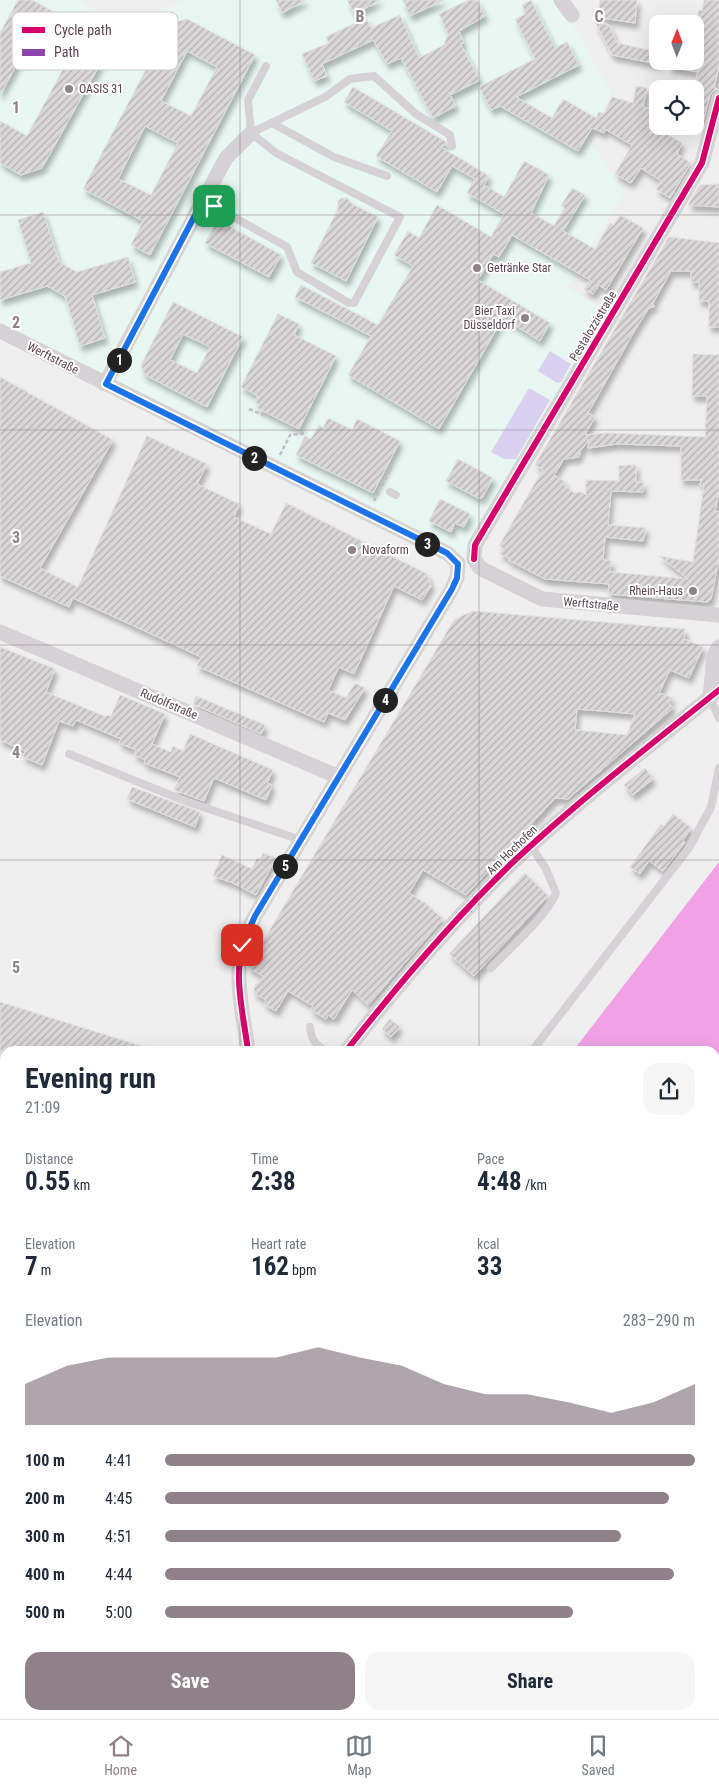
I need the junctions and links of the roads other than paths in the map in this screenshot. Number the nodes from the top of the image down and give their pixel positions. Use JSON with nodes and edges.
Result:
{"nodes":[{"id":1,"x":561,"y":0,"type":"edge"},
{"id":2,"x":572,"y":15,"type":"dead end"},
{"id":3,"x":266,"y":66,"type":"dead end"},
{"id":4,"x":719,"y":98,"type":"edge"},
{"id":5,"x":272,"y":123,"type":"junction"},
{"id":6,"x":251,"y":133,"type":"junction"},
{"id":7,"x":452,"y":146,"type":"dead end"},
{"id":8,"x":388,"y":176,"type":"dead end"},
{"id":9,"x":203,"y":200,"type":"junction"},
{"id":10,"x":0,"y":331,"type":"edge"},
{"id":11,"x":106,"y":384,"type":"junction"},
{"id":12,"x":474,"y":559,"type":"junction"},
{"id":13,"x":458,"y":564,"type":"junction"},
{"id":14,"x":719,"y":616,"type":"edge"},
{"id":15,"x":0,"y":632,"type":"edge"},
{"id":16,"x":719,"y":647,"type":"edge"},
{"id":17,"x":714,"y":694,"type":"edge"},
{"id":18,"x":719,"y":718,"type":"edge"},
{"id":19,"x":70,"y":754,"type":"dead end"},
{"id":20,"x":719,"y":768,"type":"edge"},
{"id":21,"x":339,"y":777,"type":"junction"},
{"id":22,"x":301,"y":840,"type":"junction"},
{"id":23,"x":531,"y":846,"type":"junction"},
{"id":24,"x":491,"y":968,"type":"dead end"},
{"id":25,"x":310,"y":1026,"type":"dead end"},
{"id":26,"x":247,"y":1046,"type":"edge"},
{"id":27,"x":317,"y":1046,"type":"edge"},
{"id":28,"x":350,"y":1046,"type":"edge"},
{"id":29,"x":536,"y":1046,"type":"edge"}],
"edges":[{"from":1,"to":2,"type":"street"},
{"from":3,"to":6,"type":"lane"},
{"from":4,"to":12,"type":"street","name":"Pestalozzistraße"},
{"from":5,"to":6,"type":"lane"},
{"from":5,"to":7,"type":"lane"},
{"from":5,"to":8,"type":"lane"},
{"from":6,"to":9,"type":"street"},
{"from":6,"to":9,"type":"lane"},
{"from":9,"to":11,"type":"street"},
{"from":10,"to":11,"type":"street","name":"Werftstraße"},
{"from":11,"to":13,"type":"street","name":"Werftstraße"},
{"from":12,"to":13,"type":"street"},
{"from":12,"to":14,"type":"street","name":"Werftstraße"},
{"from":13,"to":21,"type":"street"},
{"from":15,"to":21,"type":"street","name":"Rudolfstraße"},
{"from":16,"to":17,"type":"street"},
{"from":17,"to":18,"type":"lane"},
{"from":17,"to":23,"type":"street","name":"Am Hochofen"},
{"from":19,"to":22,"type":"lane"},
{"from":20,"to":29,"type":"lane"},
{"from":21,"to":22,"type":"street"},
{"from":22,"to":26,"type":"street"},
{"from":23,"to":24,"type":"lane"},
{"from":23,"to":28,"type":"street","name":"Am Hochofen"},
{"from":25,"to":27,"type":"lane"}]}
